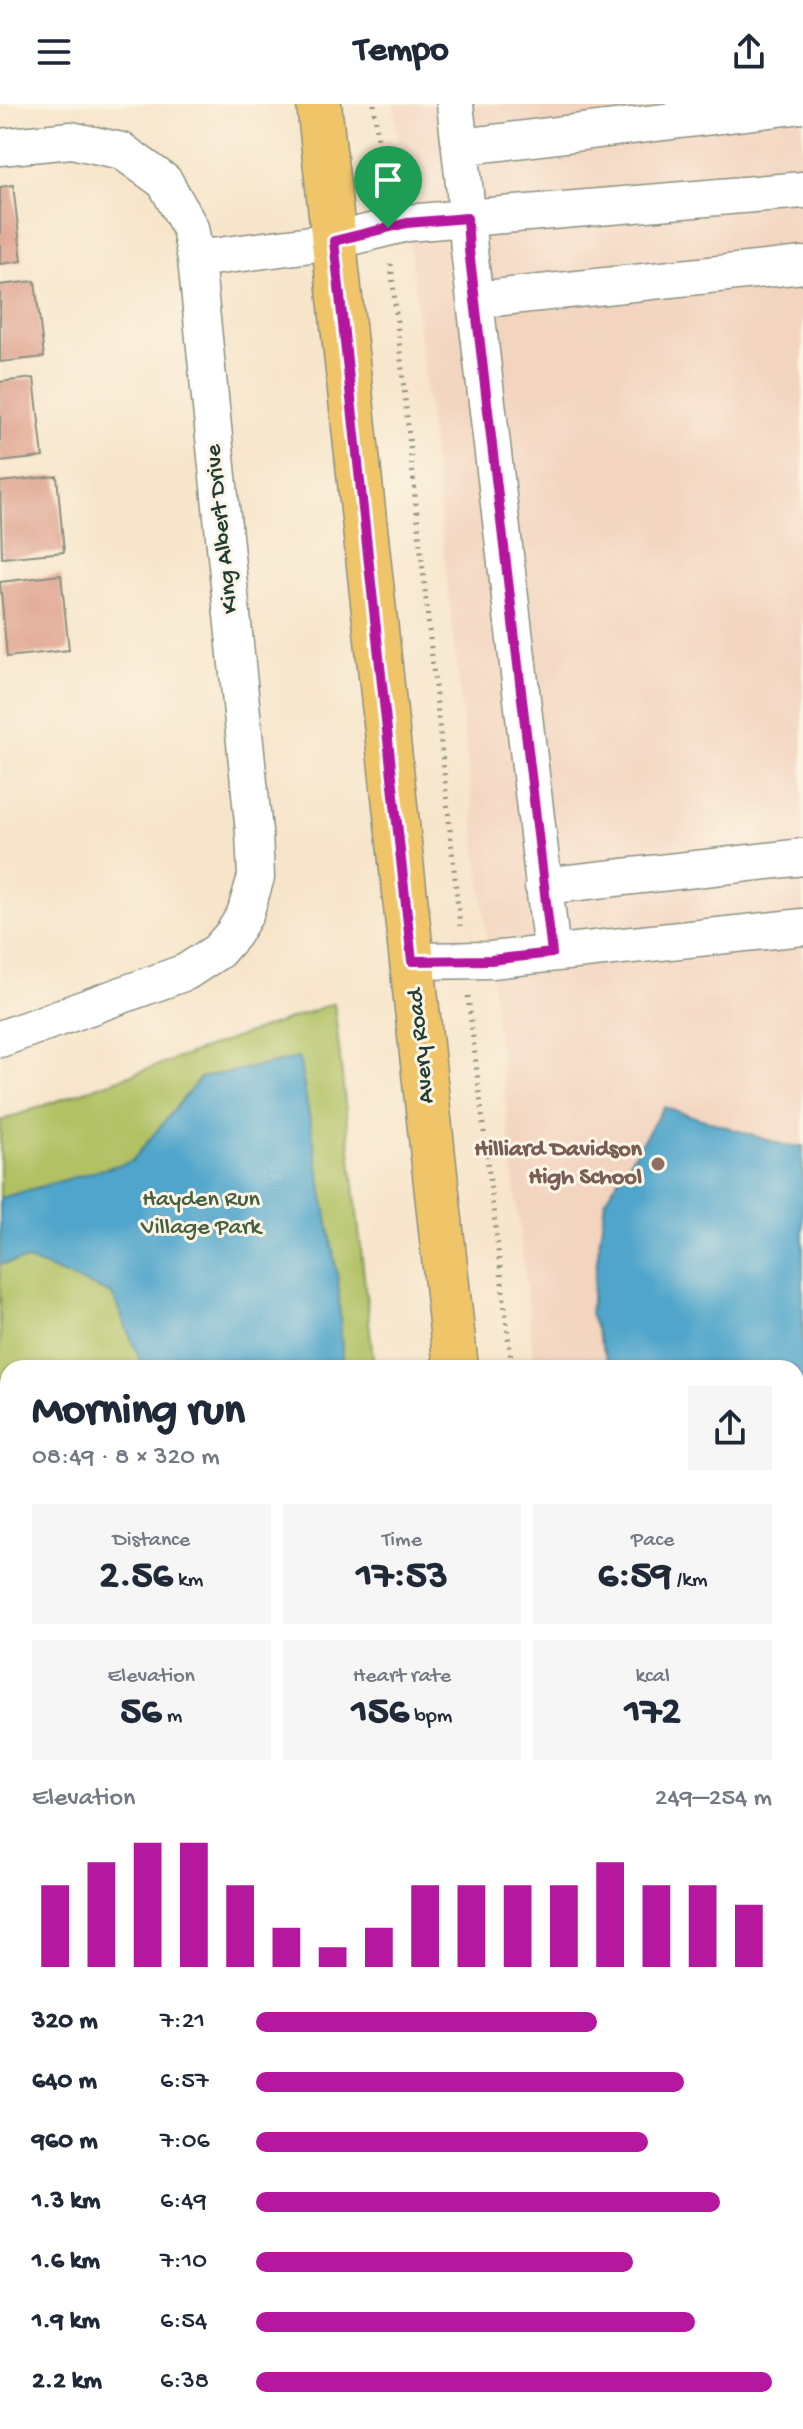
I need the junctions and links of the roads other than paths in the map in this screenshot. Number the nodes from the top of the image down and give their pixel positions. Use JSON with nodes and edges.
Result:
{"nodes":[{"id":1,"x":319,"y":104,"type":"edge"},
{"id":2,"x":455,"y":104,"type":"edge"},
{"id":3,"x":803,"y":105,"type":"edge"},
{"id":4,"x":0,"y":147,"type":"edge"},
{"id":5,"x":460,"y":147,"type":"junction"},
{"id":6,"x":803,"y":190,"type":"edge"},
{"id":7,"x":467,"y":218,"type":"junction"},
{"id":8,"x":334,"y":241,"type":"junction"},
{"id":9,"x":196,"y":259,"type":"junction"},
{"id":10,"x":803,"y":265,"type":"edge"},
{"id":11,"x":475,"y":300,"type":"junction"},
{"id":12,"x":803,"y":857,"type":"edge"},
{"id":13,"x":543,"y":886,"type":"junction"},
{"id":14,"x":803,"y":927,"type":"edge"},
{"id":15,"x":552,"y":953,"type":"junction"},
{"id":16,"x":412,"y":961,"type":"junction"},
{"id":17,"x":0,"y":1039,"type":"edge"},
{"id":18,"x":455,"y":1360,"type":"edge"}],
"edges":[{"from":1,"to":8,"type":"main road","name":"Avery Road"},
{"from":2,"to":5,"type":"street"},
{"from":3,"to":5,"type":"street"},
{"from":4,"to":9,"type":"street","name":"King Albert Drive"},
{"from":5,"to":7,"type":"street"},
{"from":6,"to":7,"type":"street"},
{"from":7,"to":8,"type":"street"},
{"from":7,"to":11,"type":"street"},
{"from":8,"to":9,"type":"street"},
{"from":8,"to":16,"type":"main road","name":"Avery Road"},
{"from":9,"to":17,"type":"street","name":"King Albert Drive"},
{"from":10,"to":11,"type":"street"},
{"from":11,"to":13,"type":"street"},
{"from":12,"to":13,"type":"street"},
{"from":13,"to":15,"type":"street"},
{"from":14,"to":15,"type":"street"},
{"from":15,"to":16,"type":"street"},
{"from":16,"to":18,"type":"main road","name":"Avery Road"}]}
